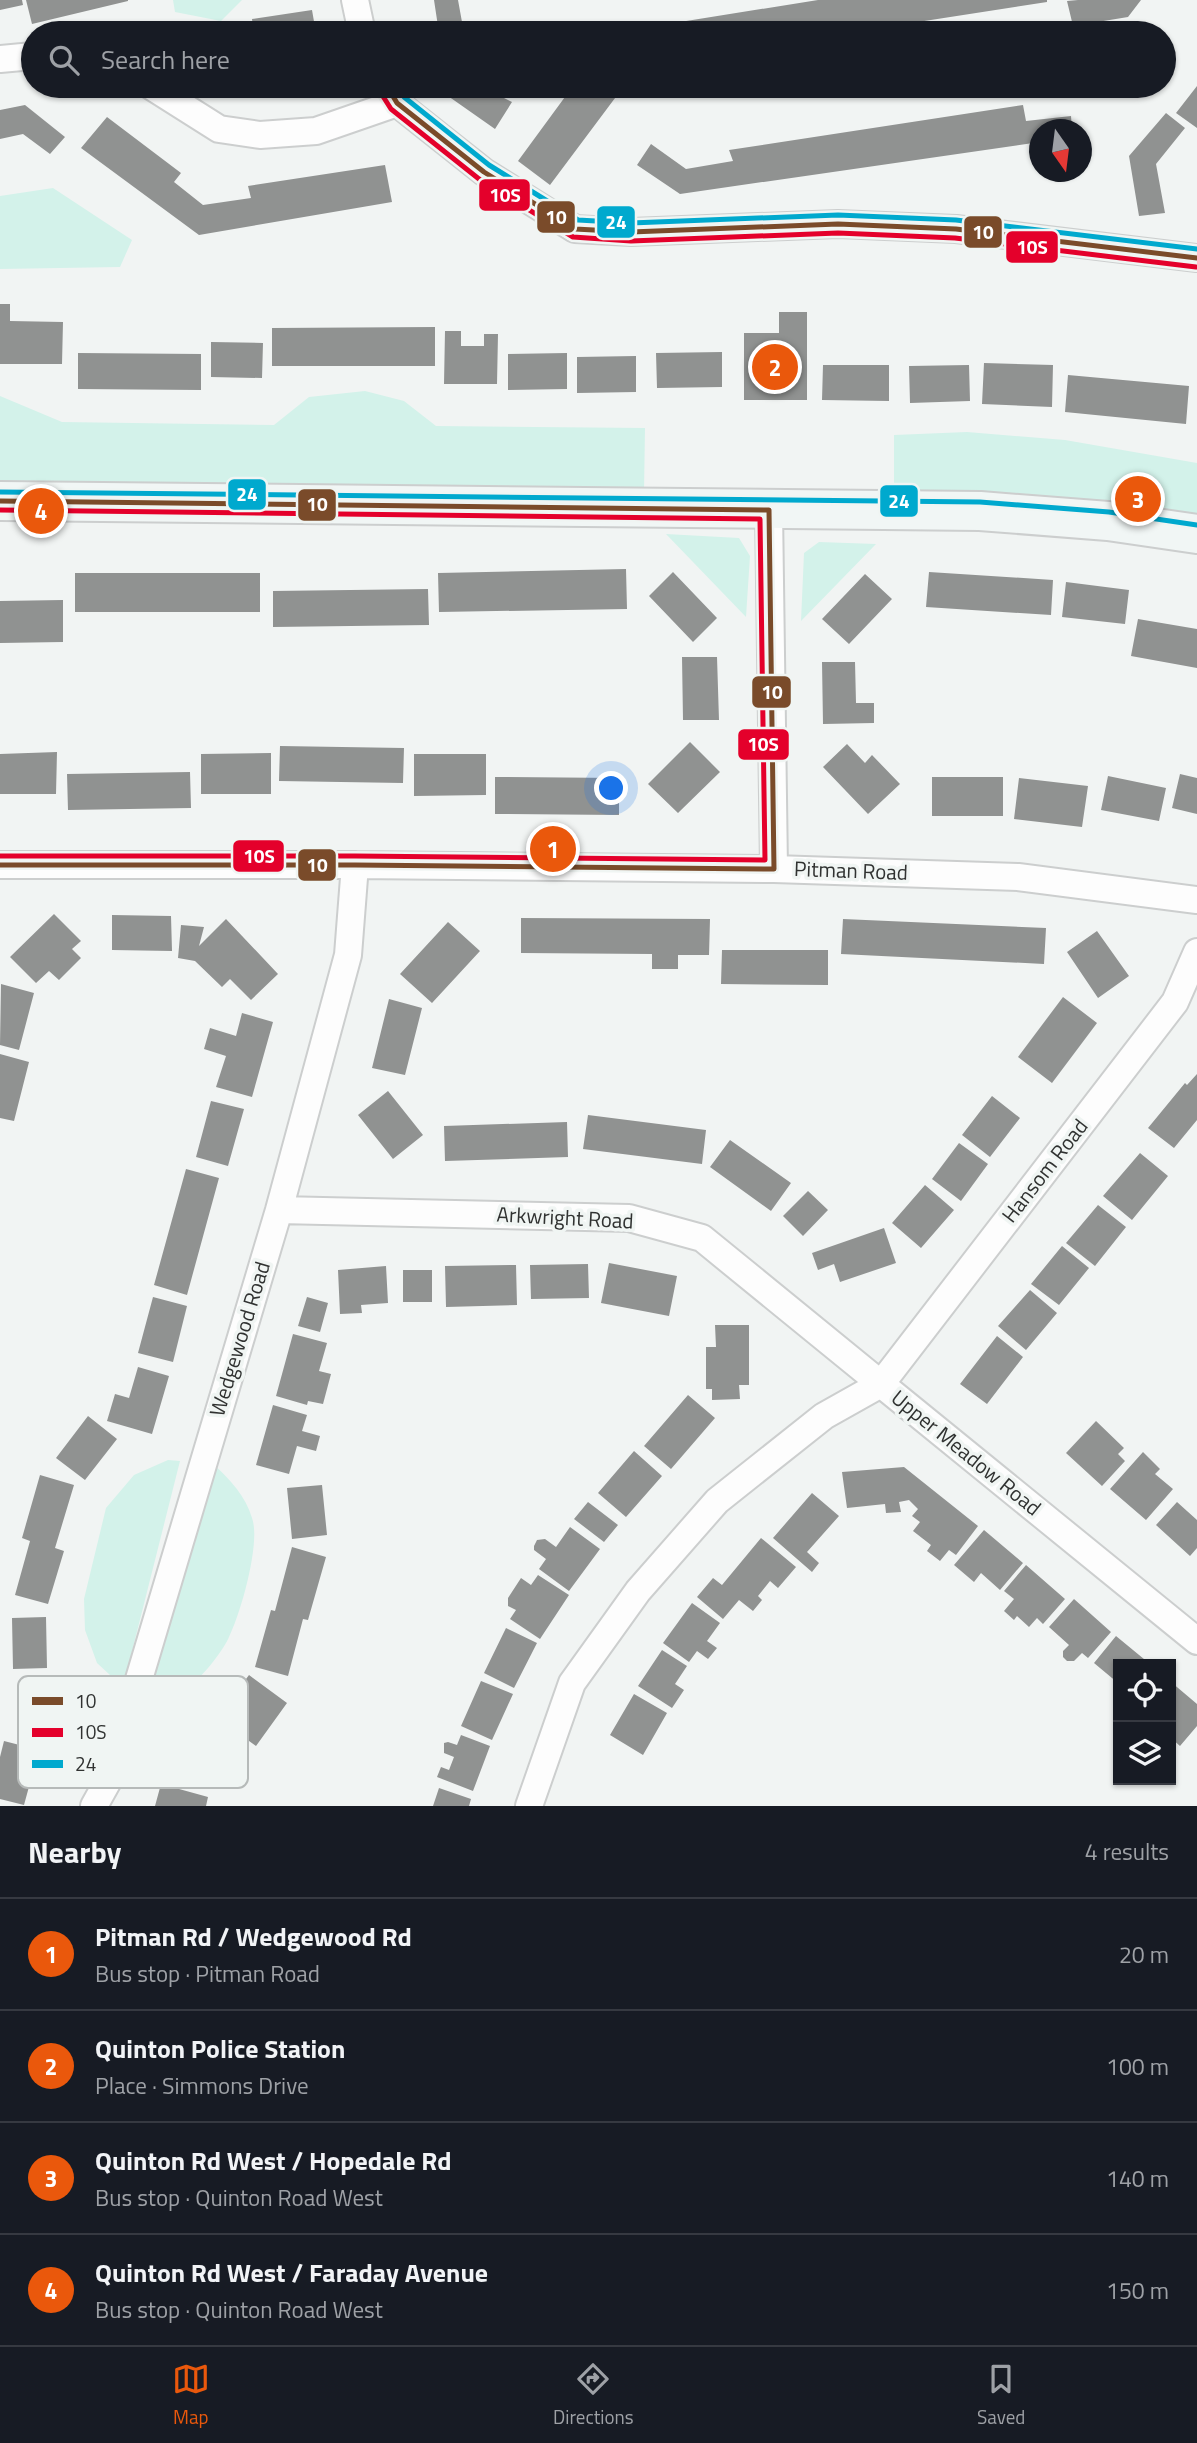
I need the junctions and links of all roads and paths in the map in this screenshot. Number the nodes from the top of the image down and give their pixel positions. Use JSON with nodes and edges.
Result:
{"nodes":[{"id":1,"x":355,"y":0,"type":"edge"},
{"id":2,"x":359,"y":21,"type":"edge"},
{"id":3,"x":21,"y":57,"type":"edge"},
{"id":4,"x":0,"y":59,"type":"edge"},
{"id":5,"x":171,"y":98,"type":"edge"},
{"id":6,"x":384,"y":98,"type":"edge"},
{"id":7,"x":397,"y":98,"type":"edge"},
{"id":8,"x":1197,"y":258,"type":"edge"},
{"id":9,"x":0,"y":501,"type":"edge"},
{"id":10,"x":769,"y":510,"type":"junction"},
{"id":11,"x":1197,"y":534,"type":"edge"},
{"id":12,"x":0,"y":865,"type":"edge"},
{"id":13,"x":355,"y":865,"type":"junction"},
{"id":14,"x":774,"y":869,"type":"junction"},
{"id":15,"x":1197,"y":900,"type":"edge"},
{"id":16,"x":1197,"y":952,"type":"edge"},
{"id":17,"x":279,"y":1210,"type":"junction"},
{"id":18,"x":881,"y":1384,"type":"junction"},
{"id":19,"x":1197,"y":1641,"type":"edge"},
{"id":20,"x":140,"y":1676,"type":"edge"},
{"id":21,"x":104,"y":1788,"type":"edge"},
{"id":22,"x":94,"y":1806,"type":"edge"},
{"id":23,"x":529,"y":1806,"type":"edge"}],
"edges":[{"from":1,"to":2,"type":"street"},
{"from":3,"to":4,"type":"street"},
{"from":5,"to":6,"type":"street"},
{"from":7,"to":8,"type":"street"},
{"from":9,"to":10,"type":"street"},
{"from":10,"to":11,"type":"street"},
{"from":10,"to":14,"type":"street"},
{"from":12,"to":13,"type":"street","name":"Pitman Road"},
{"from":13,"to":14,"type":"street","name":"Pitman Road"},
{"from":13,"to":17,"type":"street","name":"Wedgewood Road"},
{"from":14,"to":15,"type":"street","name":"Pitman Road"},
{"from":16,"to":18,"type":"street","name":"Hansom Road"},
{"from":17,"to":18,"type":"street","name":"Arkwright Road"},
{"from":17,"to":20,"type":"street","name":"Wedgewood Road"},
{"from":18,"to":19,"type":"street","name":"Upper Meadow Road"},
{"from":18,"to":23,"type":"street","name":"Upper Meadow Road"},
{"from":21,"to":22,"type":"street","name":"Wedgewood Road"}]}
